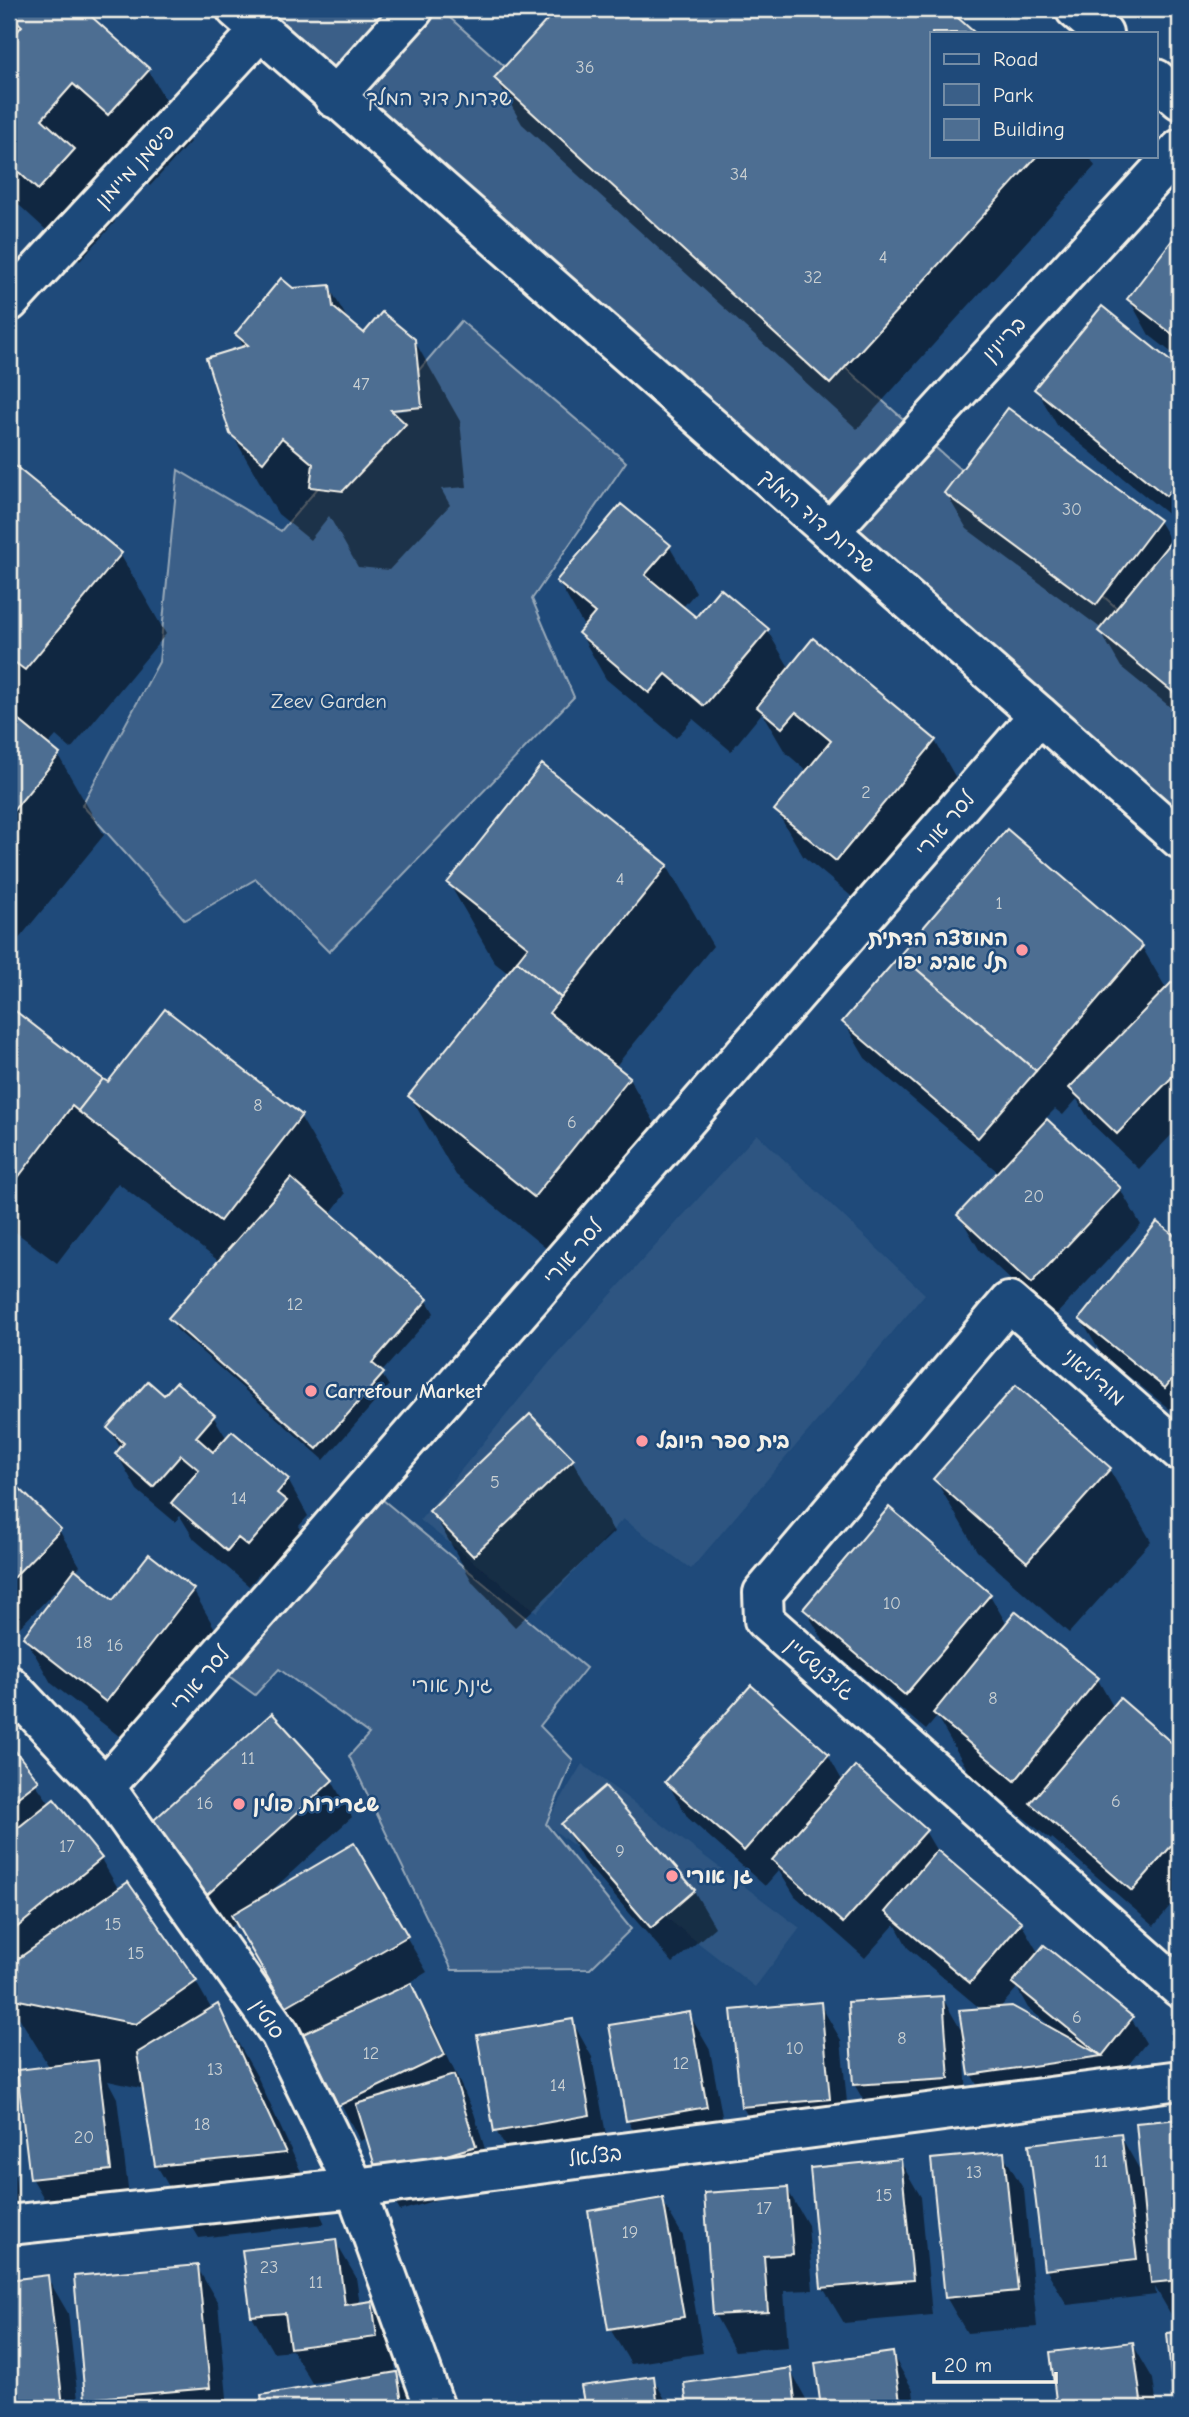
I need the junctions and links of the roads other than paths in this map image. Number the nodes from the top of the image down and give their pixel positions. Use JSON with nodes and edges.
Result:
{"nodes":[{"id":1,"x":414,"y":9,"type":"edge"},
{"id":2,"x":1075,"y":9,"type":"edge"},
{"id":3,"x":248,"y":20,"type":"edge"},
{"id":4,"x":1102,"y":32,"type":"edge"},
{"id":5,"x":1158,"y":81,"type":"edge"},
{"id":6,"x":334,"y":98,"type":"junction"},
{"id":7,"x":1180,"y":100,"type":"edge"},
{"id":8,"x":1180,"y":149,"type":"edge"},
{"id":9,"x":9,"y":302,"type":"edge"},
{"id":10,"x":830,"y":531,"type":"junction"},
{"id":11,"x":1039,"y":715,"type":"junction"},
{"id":12,"x":1180,"y":839,"type":"edge"},
{"id":13,"x":1009,"y":1303,"type":"joint"},
{"id":14,"x":1180,"y":1451,"type":"edge"},
{"id":15,"x":9,"y":1685,"type":"edge"},
{"id":16,"x":105,"y":1787,"type":"junction"},
{"id":17,"x":1180,"y":1988,"type":"edge"},
{"id":18,"x":1180,"y":2080,"type":"edge"},
{"id":19,"x":355,"y":2188,"type":"junction"},
{"id":20,"x":9,"y":2225,"type":"edge"},
{"id":21,"x":435,"y":2408,"type":"edge"}],
"edges":[{"from":1,"to":6,"type":"street"},
{"from":2,"to":4,"type":"street"},
{"from":3,"to":6,"type":"street","name":"שדרות דוד המלך"},
{"from":3,"to":9,"type":"street","name":"פישמן מיימון"},
{"from":5,"to":7,"type":"street"},
{"from":6,"to":10,"type":"street","name":"שדרות דוד המלך"},
{"from":8,"to":10,"type":"street","name":"בריינין"},
{"from":10,"to":11,"type":"street","name":"שדרות דוד המלך"},
{"from":11,"to":12,"type":"street","name":"שדרות דוד המלך"},
{"from":11,"to":16,"type":"street","name":"לסר אורי"},
{"from":13,"to":14,"type":"street","name":"מודיליאני"},
{"from":13,"to":17,"type":"street","name":"גליצנשטיין"},
{"from":15,"to":16,"type":"street","name":"סוטין"},
{"from":16,"to":19,"type":"street","name":"סוטין"},
{"from":18,"to":19,"type":"street","name":"בצלאל"},
{"from":19,"to":20,"type":"street","name":"בצלאל"},
{"from":19,"to":21,"type":"street","name":"סוטין"}]}
